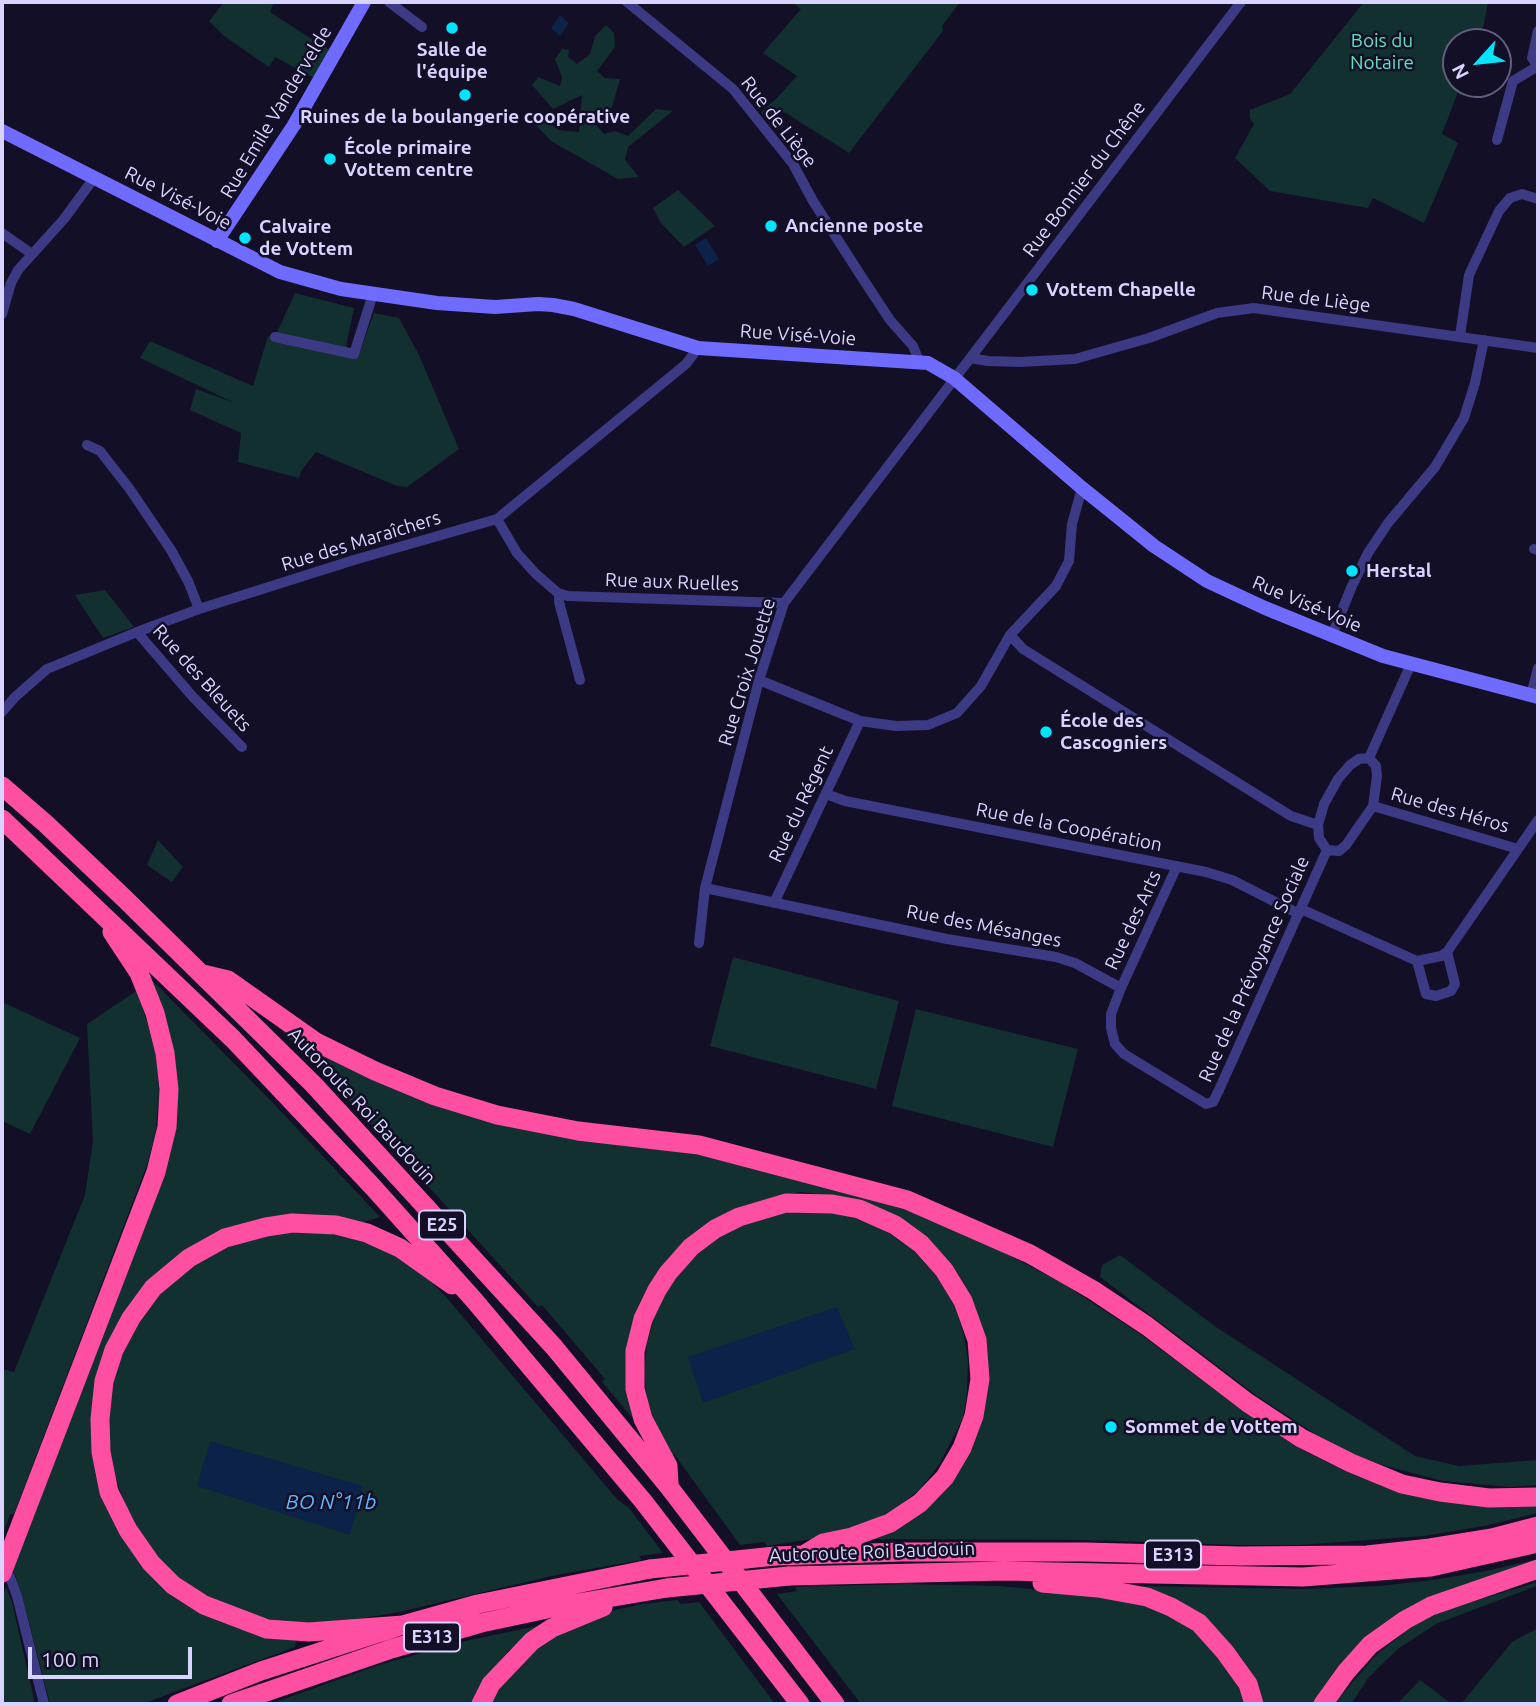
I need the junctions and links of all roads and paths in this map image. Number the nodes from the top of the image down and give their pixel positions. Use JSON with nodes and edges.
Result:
{"nodes":[{"id":1,"x":389,"y":2,"type":"edge"},
{"id":2,"x":627,"y":2,"type":"edge"},
{"id":3,"x":1241,"y":2,"type":"edge"},
{"id":4,"x":363,"y":4,"type":"edge"},
{"id":5,"x":422,"y":27,"type":"dead end"},
{"id":6,"x":1538,"y":31,"type":"edge"},
{"id":7,"x":1538,"y":65,"type":"edge"},
{"id":8,"x":2,"y":131,"type":"edge"},
{"id":9,"x":1497,"y":140,"type":"dead end"},
{"id":10,"x":94,"y":178,"type":"junction"},
{"id":11,"x":1538,"y":199,"type":"edge"},
{"id":12,"x":2,"y":233,"type":"edge"},
{"id":13,"x":217,"y":241,"type":"junction"},
{"id":14,"x":32,"y":254,"type":"junction"},
{"id":15,"x":373,"y":294,"type":"junction"},
{"id":16,"x":2,"y":314,"type":"edge"},
{"id":17,"x":1461,"y":336,"type":"junction"},
{"id":18,"x":275,"y":337,"type":"dead end"},
{"id":19,"x":1483,"y":340,"type":"junction"},
{"id":20,"x":698,"y":348,"type":"junction"},
{"id":21,"x":1538,"y":348,"type":"edge"},
{"id":22,"x":970,"y":358,"type":"junction"},
{"id":23,"x":919,"y":361,"type":"junction"},
{"id":24,"x":954,"y":378,"type":"junction"},
{"id":25,"x":87,"y":445,"type":"dead end"},
{"id":26,"x":1082,"y":488,"type":"junction"},
{"id":27,"x":497,"y":519,"type":"junction"},
{"id":28,"x":559,"y":594,"type":"junction"},
{"id":29,"x":784,"y":603,"type":"junction"},
{"id":30,"x":200,"y":609,"type":"junction"},
{"id":31,"x":137,"y":632,"type":"junction"},
{"id":32,"x":1010,"y":635,"type":"junction"},
{"id":33,"x":1332,"y":635,"type":"junction"},
{"id":34,"x":1411,"y":664,"type":"junction"},
{"id":35,"x":1538,"y":668,"type":"edge"},
{"id":36,"x":580,"y":680,"type":"dead end"},
{"id":37,"x":759,"y":680,"type":"junction"},
{"id":38,"x":1535,"y":696,"type":"edge"},
{"id":39,"x":4,"y":706,"type":"edge"},
{"id":40,"x":860,"y":721,"type":"junction"},
{"id":41,"x":242,"y":747,"type":"dead end"},
{"id":42,"x":1369,"y":758,"type":"junction"},
{"id":43,"x":2,"y":786,"type":"edge"},
{"id":44,"x":826,"y":794,"type":"junction"},
{"id":45,"x":1373,"y":806,"type":"junction"},
{"id":46,"x":2,"y":819,"type":"edge"},
{"id":47,"x":1538,"y":820,"type":"edge"},
{"id":48,"x":1318,"y":825,"type":"junction"},
{"id":49,"x":1518,"y":849,"type":"junction"},
{"id":50,"x":1327,"y":850,"type":"junction"},
{"id":51,"x":1177,"y":866,"type":"junction"},
{"id":52,"x":705,"y":888,"type":"junction"},
{"id":53,"x":774,"y":903,"type":"junction"},
{"id":54,"x":1300,"y":911,"type":"junction"},
{"id":55,"x":104,"y":915,"type":"junction"},
{"id":56,"x":699,"y":943,"type":"dead end"},
{"id":57,"x":1447,"y":952,"type":"junction"},
{"id":58,"x":1417,"y":961,"type":"junction"},
{"id":59,"x":203,"y":974,"type":"junction"},
{"id":60,"x":1121,"y":988,"type":"junction"},
{"id":61,"x":474,"y":1300,"type":"junction"},
{"id":62,"x":669,"y":1487,"type":"junction"},
{"id":63,"x":1538,"y":1497,"type":"edge"},
{"id":64,"x":1538,"y":1526,"type":"edge"},
{"id":65,"x":1538,"y":1543,"type":"edge"},
{"id":66,"x":805,"y":1554,"type":"junction"},
{"id":67,"x":1538,"y":1569,"type":"edge"},
{"id":68,"x":1004,"y":1571,"type":"junction"},
{"id":69,"x":6,"y":1575,"type":"edge"},
{"id":70,"x":640,"y":1593,"type":"junction"},
{"id":71,"x":403,"y":1625,"type":"junction"},
{"id":72,"x":771,"y":1664,"type":"junction"},
{"id":73,"x":44,"y":1704,"type":"edge"},
{"id":74,"x":177,"y":1704,"type":"edge"},
{"id":75,"x":231,"y":1704,"type":"edge"},
{"id":76,"x":481,"y":1704,"type":"edge"},
{"id":77,"x":786,"y":1704,"type":"edge"},
{"id":78,"x":800,"y":1704,"type":"edge"},
{"id":79,"x":835,"y":1704,"type":"edge"},
{"id":80,"x":1254,"y":1704,"type":"edge"},
{"id":81,"x":1323,"y":1704,"type":"edge"}],
"edges":[{"from":1,"to":5,"type":"street"},
{"from":2,"to":23,"type":"street","name":"Rue de Liège"},
{"from":3,"to":22,"type":"street","name":"Rue Bonnier du Chêne"},
{"from":4,"to":13,"type":"street","name":"Rue Emile Vandervelde"},
{"from":6,"to":7,"type":"street"},
{"from":7,"to":9,"type":"street"},
{"from":8,"to":10,"type":"street","name":"Rue Visé-Voie"},
{"from":10,"to":13,"type":"street","name":"Rue Visé-Voie"},
{"from":10,"to":14,"type":"street"},
{"from":11,"to":17,"type":"street"},
{"from":12,"to":14,"type":"street"},
{"from":13,"to":15,"type":"street","name":"Rue Visé-Voie"},
{"from":14,"to":16,"type":"street"},
{"from":15,"to":18,"type":"street"},
{"from":15,"to":20,"type":"street","name":"Rue Visé-Voie"},
{"from":17,"to":19,"type":"street","name":"Rue de Liège"},
{"from":17,"to":22,"type":"street","name":"Rue de Liège"},
{"from":19,"to":21,"type":"street","name":"Rue de Liège"},
{"from":19,"to":33,"type":"street"},
{"from":20,"to":23,"type":"street","name":"Rue Visé-Voie"},
{"from":20,"to":27,"type":"street","name":"Rue des Maraîchers"},
{"from":22,"to":24,"type":"street","name":"Rue Bonnier du Chêne"},
{"from":23,"to":24,"type":"street","name":"Rue Visé-Voie"},
{"from":24,"to":26,"type":"street","name":"Rue Visé-Voie"},
{"from":24,"to":29,"type":"street","name":"Rue Croix Jouette"},
{"from":25,"to":30,"type":"street"},
{"from":26,"to":32,"type":"street"},
{"from":26,"to":33,"type":"street","name":"Rue Visé-Voie"},
{"from":27,"to":28,"type":"street"},
{"from":27,"to":30,"type":"street","name":"Rue des Maraîchers"},
{"from":28,"to":29,"type":"street","name":"Rue aux Ruelles"},
{"from":28,"to":36,"type":"street"},
{"from":29,"to":37,"type":"street","name":"Rue Croix Jouette"},
{"from":30,"to":31,"type":"street","name":"Rue des Maraîchers"},
{"from":31,"to":39,"type":"street","name":"Rue des Maraîchers"},
{"from":31,"to":41,"type":"street","name":"Rue des Bleuets"},
{"from":32,"to":40,"type":"street"},
{"from":32,"to":48,"type":"street"},
{"from":33,"to":34,"type":"street","name":"Rue Visé-Voie"},
{"from":34,"to":38,"type":"street","name":"Rue Visé-Voie"},
{"from":34,"to":42,"type":"street"},
{"from":35,"to":38,"type":"street"},
{"from":37,"to":40,"type":"street"},
{"from":37,"to":52,"type":"street","name":"Rue Croix Jouette"},
{"from":40,"to":44,"type":"street","name":"Rue du Régent"},
{"from":42,"to":45,"type":"street"},
{"from":42,"to":48,"type":"street"},
{"from":43,"to":59,"type":"highway","name":"Autoroute Roi Baudouin","number":"E25"},
{"from":44,"to":51,"type":"street","name":"Rue de la Coopération"},
{"from":44,"to":53,"type":"street","name":"Rue du Régent"},
{"from":45,"to":49,"type":"street","name":"Rue des Héros"},
{"from":45,"to":50,"type":"street"},
{"from":46,"to":55,"type":"highway","number":"E25"},
{"from":47,"to":49,"type":"street"},
{"from":48,"to":50,"type":"street"},
{"from":49,"to":57,"type":"street"},
{"from":50,"to":54,"type":"street","name":"Rue de la Prévoyance Sociale"},
{"from":51,"to":54,"type":"street","name":"Rue de la Coopération"},
{"from":51,"to":60,"type":"street","name":"Rue des Arts"},
{"from":52,"to":53,"type":"street","name":"Rue des Mésanges"},
{"from":52,"to":56,"type":"street","name":"Rue Croix Jouette"},
{"from":53,"to":60,"type":"street","name":"Rue des Mésanges"},
{"from":54,"to":58,"type":"street","name":"Rue de la Coopération"},
{"from":54,"to":60,"type":"street","name":"Rue de la Prévoyance Sociale"},
{"from":55,"to":61,"type":"highway","number":"E25"},
{"from":55,"to":69,"type":"highway"},
{"from":57,"to":58,"type":"street"},
{"from":57,"to":58,"type":"street"},
{"from":59,"to":62,"type":"highway","name":"Autoroute Roi Baudouin","number":"E25"},
{"from":59,"to":63,"type":"highway"},
{"from":61,"to":71,"type":"highway"},
{"from":61,"to":72,"type":"highway","number":"E25"},
{"from":62,"to":66,"type":"highway"},
{"from":62,"to":79,"type":"highway","name":"Autoroute Roi Baudouin","number":"E25"},
{"from":64,"to":66,"type":"highway","number":"E313"},
{"from":65,"to":68,"type":"highway","number":"E313"},
{"from":66,"to":71,"type":"highway","number":"E313","bridge":true},
{"from":67,"to":81,"type":"highway"},
{"from":68,"to":70,"type":"highway","name":"Autoroute Roi Baudouin","number":"E313","bridge":true},
{"from":68,"to":80,"type":"highway"},
{"from":69,"to":73,"type":"street"},
{"from":70,"to":75,"type":"highway","name":"Autoroute Roi Baudouin","number":"E313"},
{"from":70,"to":76,"type":"highway"},
{"from":71,"to":74,"type":"highway","number":"E313"},
{"from":72,"to":77,"type":"highway"},
{"from":72,"to":78,"type":"highway","number":"E25"}]}
